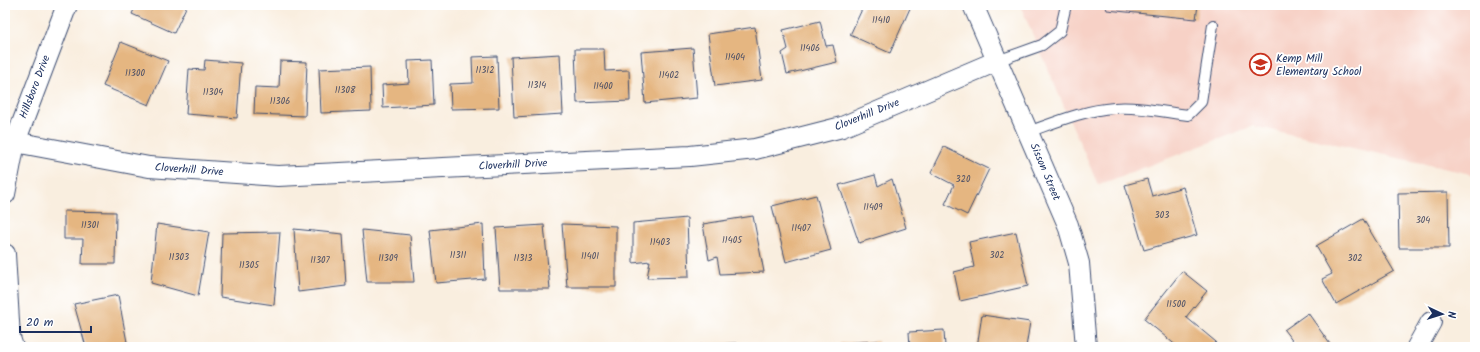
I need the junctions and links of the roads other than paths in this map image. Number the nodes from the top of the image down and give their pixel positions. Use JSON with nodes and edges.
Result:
{"nodes":[{"id":1,"x":67,"y":5,"type":"edge"},
{"id":2,"x":973,"y":5,"type":"edge"},
{"id":3,"x":1066,"y":5,"type":"edge"},
{"id":4,"x":1213,"y":25,"type":"dead end"},
{"id":5,"x":997,"y":61,"type":"junction"},
{"id":6,"x":1028,"y":132,"type":"junction"},
{"id":7,"x":14,"y":142,"type":"junction"},
{"id":8,"x":5,"y":194,"type":"edge"},
{"id":9,"x":5,"y":254,"type":"edge"},
{"id":10,"x":1431,"y":322,"type":"dead end"},
{"id":11,"x":13,"y":347,"type":"edge"},
{"id":12,"x":1086,"y":347,"type":"edge"},
{"id":13,"x":1417,"y":347,"type":"edge"}],
"edges":[{"from":1,"to":7,"type":"street","name":"Hillsboro Drive"},
{"from":2,"to":5,"type":"street","name":"Sisson Street"},
{"from":3,"to":5,"type":"lane"},
{"from":4,"to":6,"type":"lane"},
{"from":5,"to":6,"type":"street","name":"Sisson Street"},
{"from":5,"to":7,"type":"street","name":"Cloverhill Drive"},
{"from":6,"to":12,"type":"street","name":"Sisson Street"},
{"from":7,"to":8,"type":"street","name":"Hillsboro Drive"},
{"from":9,"to":11,"type":"street"},
{"from":10,"to":13,"type":"street"}]}
